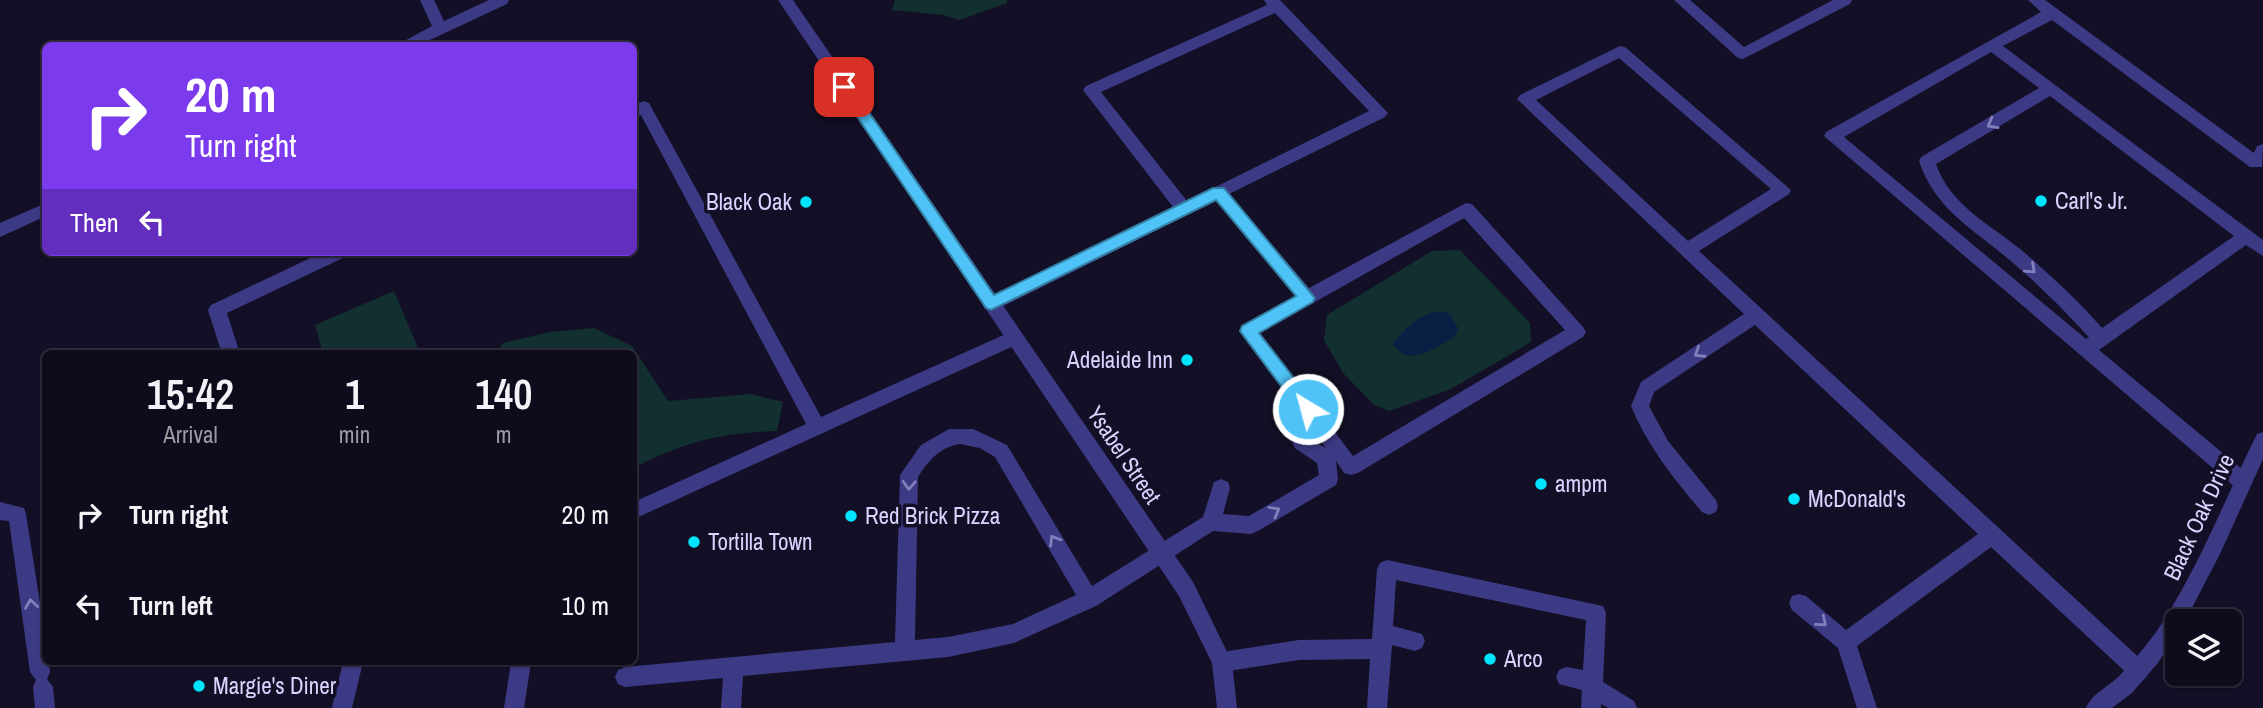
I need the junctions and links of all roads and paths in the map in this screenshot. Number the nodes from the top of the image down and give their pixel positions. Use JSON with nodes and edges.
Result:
{"nodes":[{"id":1,"x":427,"y":0,"type":"edge"},
{"id":2,"x":502,"y":0,"type":"edge"},
{"id":3,"x":785,"y":0,"type":"edge"},
{"id":4,"x":1681,"y":0,"type":"edge"},
{"id":5,"x":1844,"y":0,"type":"edge"},
{"id":6,"x":2035,"y":0,"type":"edge"},
{"id":7,"x":1274,"y":3,"type":"edge"},
{"id":8,"x":2052,"y":13,"type":"junction"},
{"id":9,"x":440,"y":28,"type":"junction"},
{"id":10,"x":410,"y":42,"type":"edge"},
{"id":11,"x":1992,"y":45,"type":"junction"},
{"id":12,"x":2050,"y":89,"type":"junction"},
{"id":13,"x":637,"y":110,"type":"edge"},
{"id":14,"x":2263,"y":150,"type":"edge"},
{"id":15,"x":1218,"y":192,"type":"junction"},
{"id":16,"x":1184,"y":209,"type":"junction"},
{"id":17,"x":42,"y":211,"type":"edge"},
{"id":18,"x":0,"y":230,"type":"edge"},
{"id":19,"x":2246,"y":236,"type":"junction"},
{"id":20,"x":2263,"y":249,"type":"edge"},
{"id":21,"x":1686,"y":250,"type":"junction"},
{"id":22,"x":331,"y":256,"type":"edge"},
{"id":23,"x":1307,"y":298,"type":"junction"},
{"id":24,"x":991,"y":304,"type":"junction"},
{"id":25,"x":1756,"y":315,"type":"junction"},
{"id":26,"x":1014,"y":338,"type":"junction"},
{"id":27,"x":2101,"y":339,"type":"junction"},
{"id":28,"x":2086,"y":349,"type":"junction"},
{"id":29,"x":230,"y":350,"type":"edge"},
{"id":30,"x":817,"y":427,"type":"junction"},
{"id":31,"x":2263,"y":440,"type":"edge"},
{"id":32,"x":1301,"y":442,"type":"dead end"},
{"id":33,"x":1333,"y":455,"type":"junction"},
{"id":34,"x":2242,"y":481,"type":"junction"},
{"id":35,"x":1221,"y":488,"type":"dead end"},
{"id":36,"x":1709,"y":506,"type":"dead end"},
{"id":37,"x":637,"y":510,"type":"edge"},
{"id":38,"x":0,"y":511,"type":"edge"},
{"id":39,"x":1211,"y":522,"type":"junction"},
{"id":40,"x":1992,"y":535,"type":"junction"},
{"id":41,"x":1161,"y":551,"type":"junction"},
{"id":42,"x":1088,"y":599,"type":"junction"},
{"id":43,"x":1799,"y":603,"type":"dead end"},
{"id":44,"x":1415,"y":640,"type":"dead end"},
{"id":45,"x":1382,"y":641,"type":"junction"},
{"id":46,"x":1846,"y":642,"type":"junction"},
{"id":47,"x":905,"y":651,"type":"junction"},
{"id":48,"x":1222,"y":662,"type":"junction"},
{"id":49,"x":352,"y":665,"type":"edge"},
{"id":50,"x":521,"y":665,"type":"edge"},
{"id":51,"x":734,"y":667,"type":"junction"},
{"id":52,"x":2139,"y":671,"type":"junction"},
{"id":53,"x":625,"y":677,"type":"dead end"},
{"id":54,"x":1566,"y":677,"type":"dead end"},
{"id":55,"x":43,"y":689,"type":"edge"},
{"id":56,"x":1592,"y":692,"type":"edge"},
{"id":57,"x":341,"y":708,"type":"edge"},
{"id":58,"x":514,"y":708,"type":"edge"},
{"id":59,"x":731,"y":708,"type":"edge"},
{"id":60,"x":1227,"y":708,"type":"edge"},
{"id":61,"x":1377,"y":708,"type":"edge"},
{"id":62,"x":1627,"y":708,"type":"edge"},
{"id":63,"x":1867,"y":708,"type":"edge"},
{"id":64,"x":2096,"y":708,"type":"edge"}],
"edges":[{"from":1,"to":9,"type":"street"},
{"from":2,"to":9,"type":"street"},
{"from":3,"to":24,"type":"street","name":"Ysabel Street"},
{"from":4,"to":5,"type":"street"},
{"from":6,"to":8,"type":"street"},
{"from":7,"to":15,"type":"street"},
{"from":7,"to":16,"type":"street"},
{"from":8,"to":11,"type":"street"},
{"from":8,"to":14,"type":"street"},
{"from":9,"to":10,"type":"street"},
{"from":11,"to":12,"type":"street"},
{"from":11,"to":28,"type":"street"},
{"from":12,"to":19,"type":"street"},
{"from":12,"to":27,"type":"street","one_way":true},
{"from":13,"to":30,"type":"street"},
{"from":15,"to":16,"type":"street"},
{"from":15,"to":23,"type":"street"},
{"from":16,"to":24,"type":"street"},
{"from":17,"to":18,"type":"street"},
{"from":19,"to":20,"type":"street"},
{"from":19,"to":27,"type":"street"},
{"from":21,"to":21,"type":"street"},
{"from":21,"to":25,"type":"street"},
{"from":22,"to":29,"type":"street"},
{"from":23,"to":33,"type":"street"},
{"from":23,"to":33,"type":"street"},
{"from":24,"to":26,"type":"street","name":"Ysabel Street"},
{"from":25,"to":36,"type":"street","one_way":true},
{"from":25,"to":40,"type":"street"},
{"from":26,"to":30,"type":"street"},
{"from":26,"to":41,"type":"street","name":"Ysabel Street"},
{"from":27,"to":28,"type":"street"},
{"from":28,"to":34,"type":"street"},
{"from":30,"to":37,"type":"street"},
{"from":31,"to":34,"type":"street","name":"Black Oak Drive"},
{"from":32,"to":33,"type":"street"},
{"from":39,"to":33,"type":"street","one_way":true},
{"from":34,"to":52,"type":"street","name":"Black Oak Drive"},
{"from":35,"to":39,"type":"street"},
{"from":55,"to":38,"type":"street","one_way":true},
{"from":39,"to":41,"type":"street"},
{"from":40,"to":46,"type":"street"},
{"from":40,"to":52,"type":"street"},
{"from":41,"to":42,"type":"street"},
{"from":41,"to":48,"type":"street","name":"Ysabel Street"},
{"from":42,"to":47,"type":"street"},
{"from":42,"to":47,"type":"street","one_way":true},
{"from":43,"to":46,"type":"street","one_way":true},
{"from":44,"to":45,"type":"street"},
{"from":45,"to":48,"type":"street"},
{"from":45,"to":56,"type":"street"},
{"from":45,"to":61,"type":"street"},
{"from":46,"to":63,"type":"street"},
{"from":47,"to":51,"type":"street"},
{"from":48,"to":60,"type":"street","name":"Ysabel Street"},
{"from":49,"to":57,"type":"street"},
{"from":50,"to":58,"type":"street"},
{"from":51,"to":53,"type":"street"},
{"from":51,"to":59,"type":"street"},
{"from":52,"to":64,"type":"street","name":"Black Oak Drive"},
{"from":54,"to":56,"type":"street"},
{"from":56,"to":62,"type":"street"}]}
